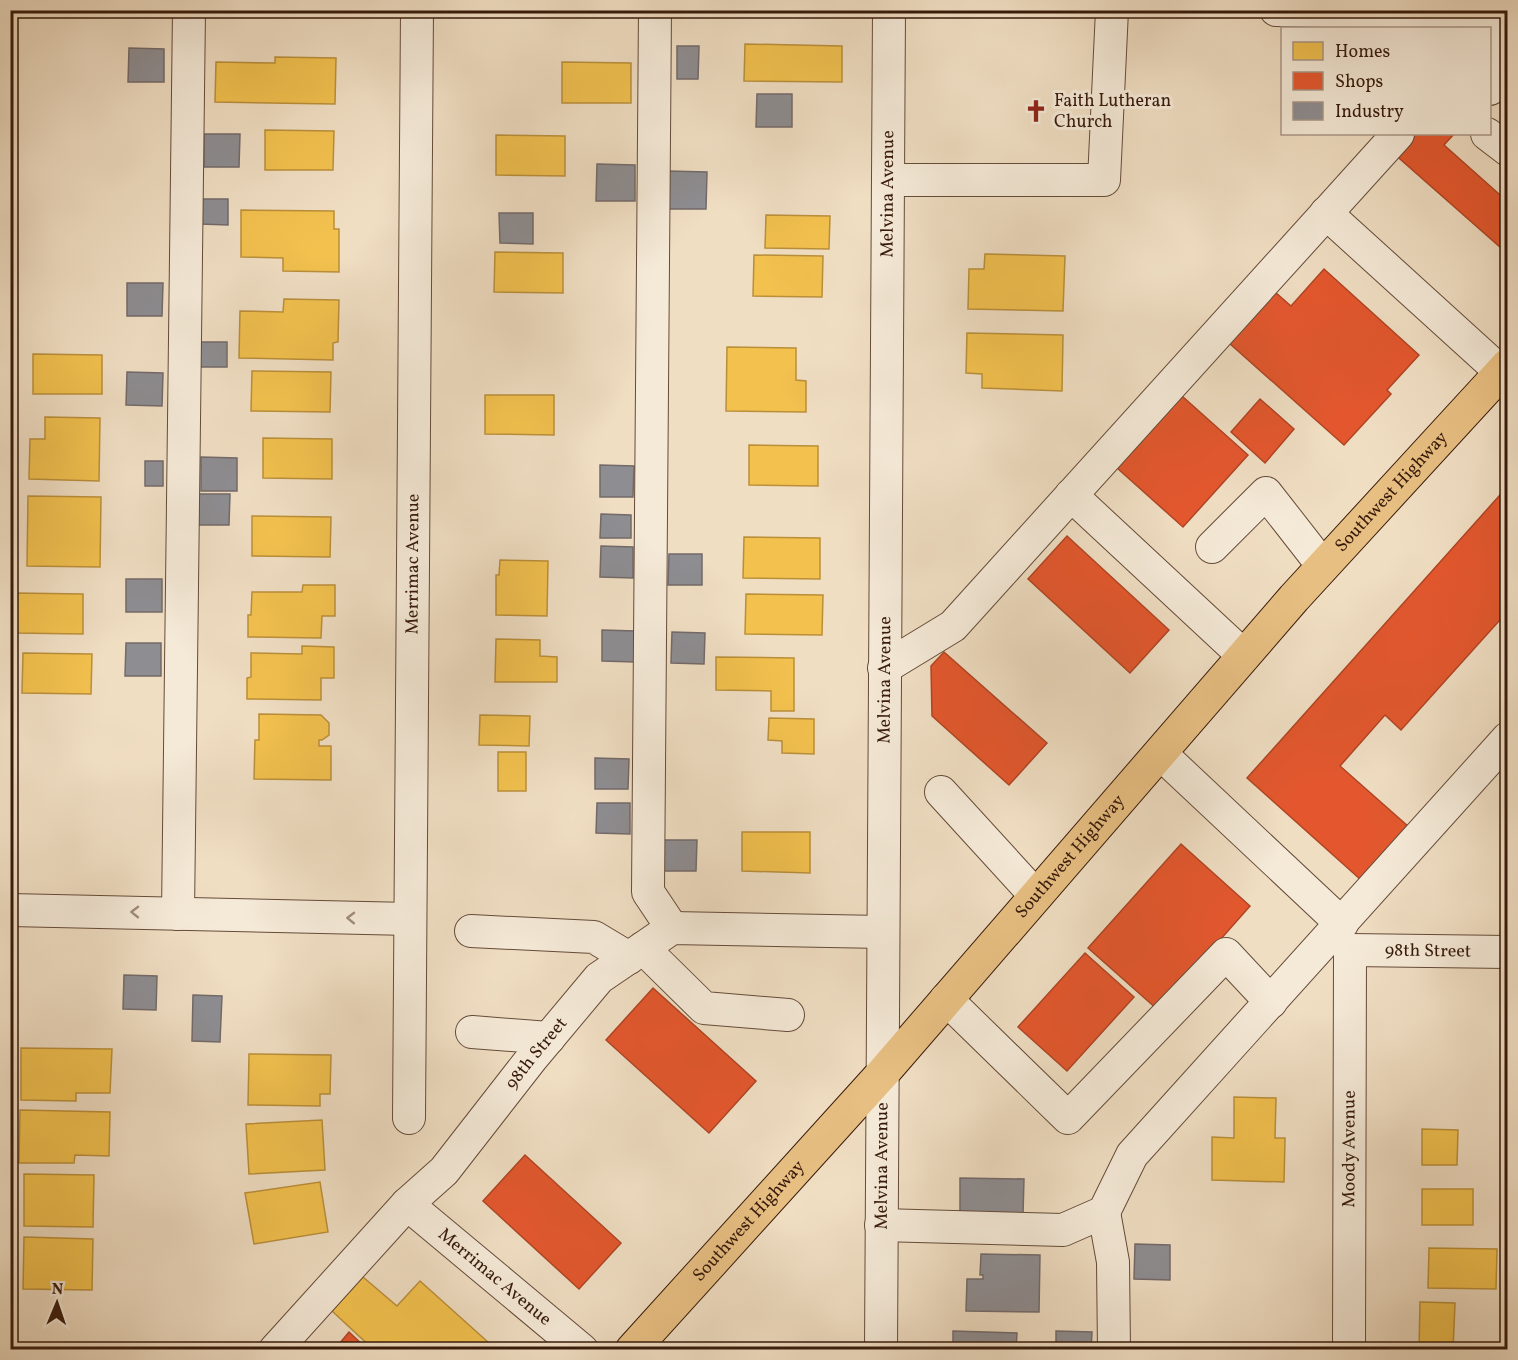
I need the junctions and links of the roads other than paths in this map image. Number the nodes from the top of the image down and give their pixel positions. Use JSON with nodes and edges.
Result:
{"nodes":[{"id":1,"x":189,"y":10,"type":"edge"},
{"id":2,"x":417,"y":10,"type":"edge"},
{"id":3,"x":655,"y":10,"type":"edge"},
{"id":4,"x":889,"y":10,"type":"edge"},
{"id":5,"x":1112,"y":10,"type":"edge"},
{"id":6,"x":1276,"y":10,"type":"edge"},
{"id":7,"x":1357,"y":11,"type":"edge"},
{"id":8,"x":1501,"y":21,"type":"edge"},
{"id":9,"x":1491,"y":83,"type":"edge"},
{"id":10,"x":1397,"y":135,"type":"edge"},
{"id":11,"x":1487,"y":135,"type":"edge"},
{"id":12,"x":1508,"y":150,"type":"edge"},
{"id":13,"x":888,"y":180,"type":"junction"},
{"id":14,"x":1326,"y":213,"type":"junction"},
{"id":15,"x":1504,"y":368,"type":"edge"},
{"id":16,"x":1071,"y":495,"type":"junction"},
{"id":17,"x":1212,"y":547,"type":"dead end"},
{"id":18,"x":1323,"y":566,"type":"junction"},
{"id":19,"x":1244,"y":656,"type":"junction"},
{"id":20,"x":884,"y":668,"type":"junction"},
{"id":21,"x":1508,"y":738,"type":"edge"},
{"id":22,"x":1160,"y":753,"type":"junction"},
{"id":23,"x":941,"y":792,"type":"dead end"},
{"id":24,"x":1036,"y":897,"type":"junction"},
{"id":25,"x":10,"y":909,"type":"edge"},
{"id":26,"x":178,"y":914,"type":"junction"},
{"id":27,"x":410,"y":919,"type":"junction"},
{"id":28,"x":672,"y":928,"type":"junction"},
{"id":29,"x":471,"y":931,"type":"dead end"},
{"id":30,"x":882,"y":932,"type":"junction"},
{"id":31,"x":1346,"y":937,"type":"junction"},
{"id":32,"x":1508,"y":952,"type":"edge"},
{"id":33,"x":636,"y":953,"type":"junction"},
{"id":34,"x":946,"y":999,"type":"junction"},
{"id":35,"x":1271,"y":1002,"type":"junction"},
{"id":36,"x":788,"y":1015,"type":"dead end"},
{"id":37,"x":472,"y":1032,"type":"dead end"},
{"id":38,"x":549,"y":1038,"type":"junction"},
{"id":39,"x":882,"y":1074,"type":"junction"},
{"id":40,"x":409,"y":1118,"type":"dead end"},
{"id":41,"x":407,"y":1204,"type":"junction"},
{"id":42,"x":1104,"y":1212,"type":"junction"},
{"id":43,"x":881,"y":1225,"type":"junction"},
{"id":44,"x":275,"y":1350,"type":"edge"},
{"id":45,"x":582,"y":1350,"type":"edge"},
{"id":46,"x":632,"y":1350,"type":"edge"},
{"id":47,"x":881,"y":1350,"type":"edge"},
{"id":48,"x":1113,"y":1350,"type":"edge"},
{"id":49,"x":1349,"y":1350,"type":"edge"}],
"edges":[{"from":1,"to":26,"type":"street"},
{"from":2,"to":27,"type":"street","name":"Merrimac Avenue"},
{"from":3,"to":28,"type":"street"},
{"from":4,"to":13,"type":"street","name":"Melvina Avenue"},
{"from":5,"to":13,"type":"street"},
{"from":6,"to":7,"type":"street"},
{"from":7,"to":8,"type":"street"},
{"from":8,"to":9,"type":"street"},
{"from":10,"to":14,"type":"street"},
{"from":11,"to":12,"type":"street"},
{"from":13,"to":20,"type":"street","name":"Melvina Avenue"},
{"from":14,"to":15,"type":"street"},
{"from":14,"to":16,"type":"street"},
{"from":15,"to":18,"type":"main road","name":"Southwest Highway"},
{"from":16,"to":19,"type":"street"},
{"from":16,"to":20,"type":"street"},
{"from":17,"to":18,"type":"street"},
{"from":18,"to":19,"type":"main road","name":"Southwest Highway"},
{"from":19,"to":22,"type":"main road","name":"Southwest Highway"},
{"from":20,"to":30,"type":"street","name":"Melvina Avenue"},
{"from":21,"to":31,"type":"street"},
{"from":22,"to":24,"type":"main road","name":"Southwest Highway"},
{"from":22,"to":31,"type":"street"},
{"from":23,"to":24,"type":"street"},
{"from":24,"to":34,"type":"main road","name":"Southwest Highway"},
{"from":26,"to":25,"type":"street","one_way":true},
{"from":27,"to":26,"type":"street","one_way":true},
{"from":27,"to":40,"type":"street","name":"Merrimac Avenue"},
{"from":28,"to":30,"type":"street"},
{"from":28,"to":33,"type":"street","name":"98th Street"},
{"from":29,"to":33,"type":"street"},
{"from":30,"to":39,"type":"street","name":"Melvina Avenue"},
{"from":31,"to":32,"type":"street","name":"98th Street"},
{"from":31,"to":35,"type":"street"},
{"from":31,"to":49,"type":"street","name":"Moody Avenue"},
{"from":33,"to":36,"type":"street"},
{"from":33,"to":38,"type":"street","name":"98th Street"},
{"from":34,"to":35,"type":"street"},
{"from":34,"to":39,"type":"main road","name":"Southwest Highway"},
{"from":35,"to":42,"type":"street"},
{"from":37,"to":38,"type":"street"},
{"from":38,"to":41,"type":"street","name":"98th Street"},
{"from":39,"to":43,"type":"street","name":"Melvina Avenue"},
{"from":39,"to":46,"type":"main road","name":"Southwest Highway"},
{"from":41,"to":44,"type":"street","name":"98th Street"},
{"from":41,"to":45,"type":"street","name":"Merrimac Avenue"},
{"from":42,"to":43,"type":"street"},
{"from":42,"to":48,"type":"street"},
{"from":43,"to":47,"type":"street","name":"Melvina Avenue"}]}
